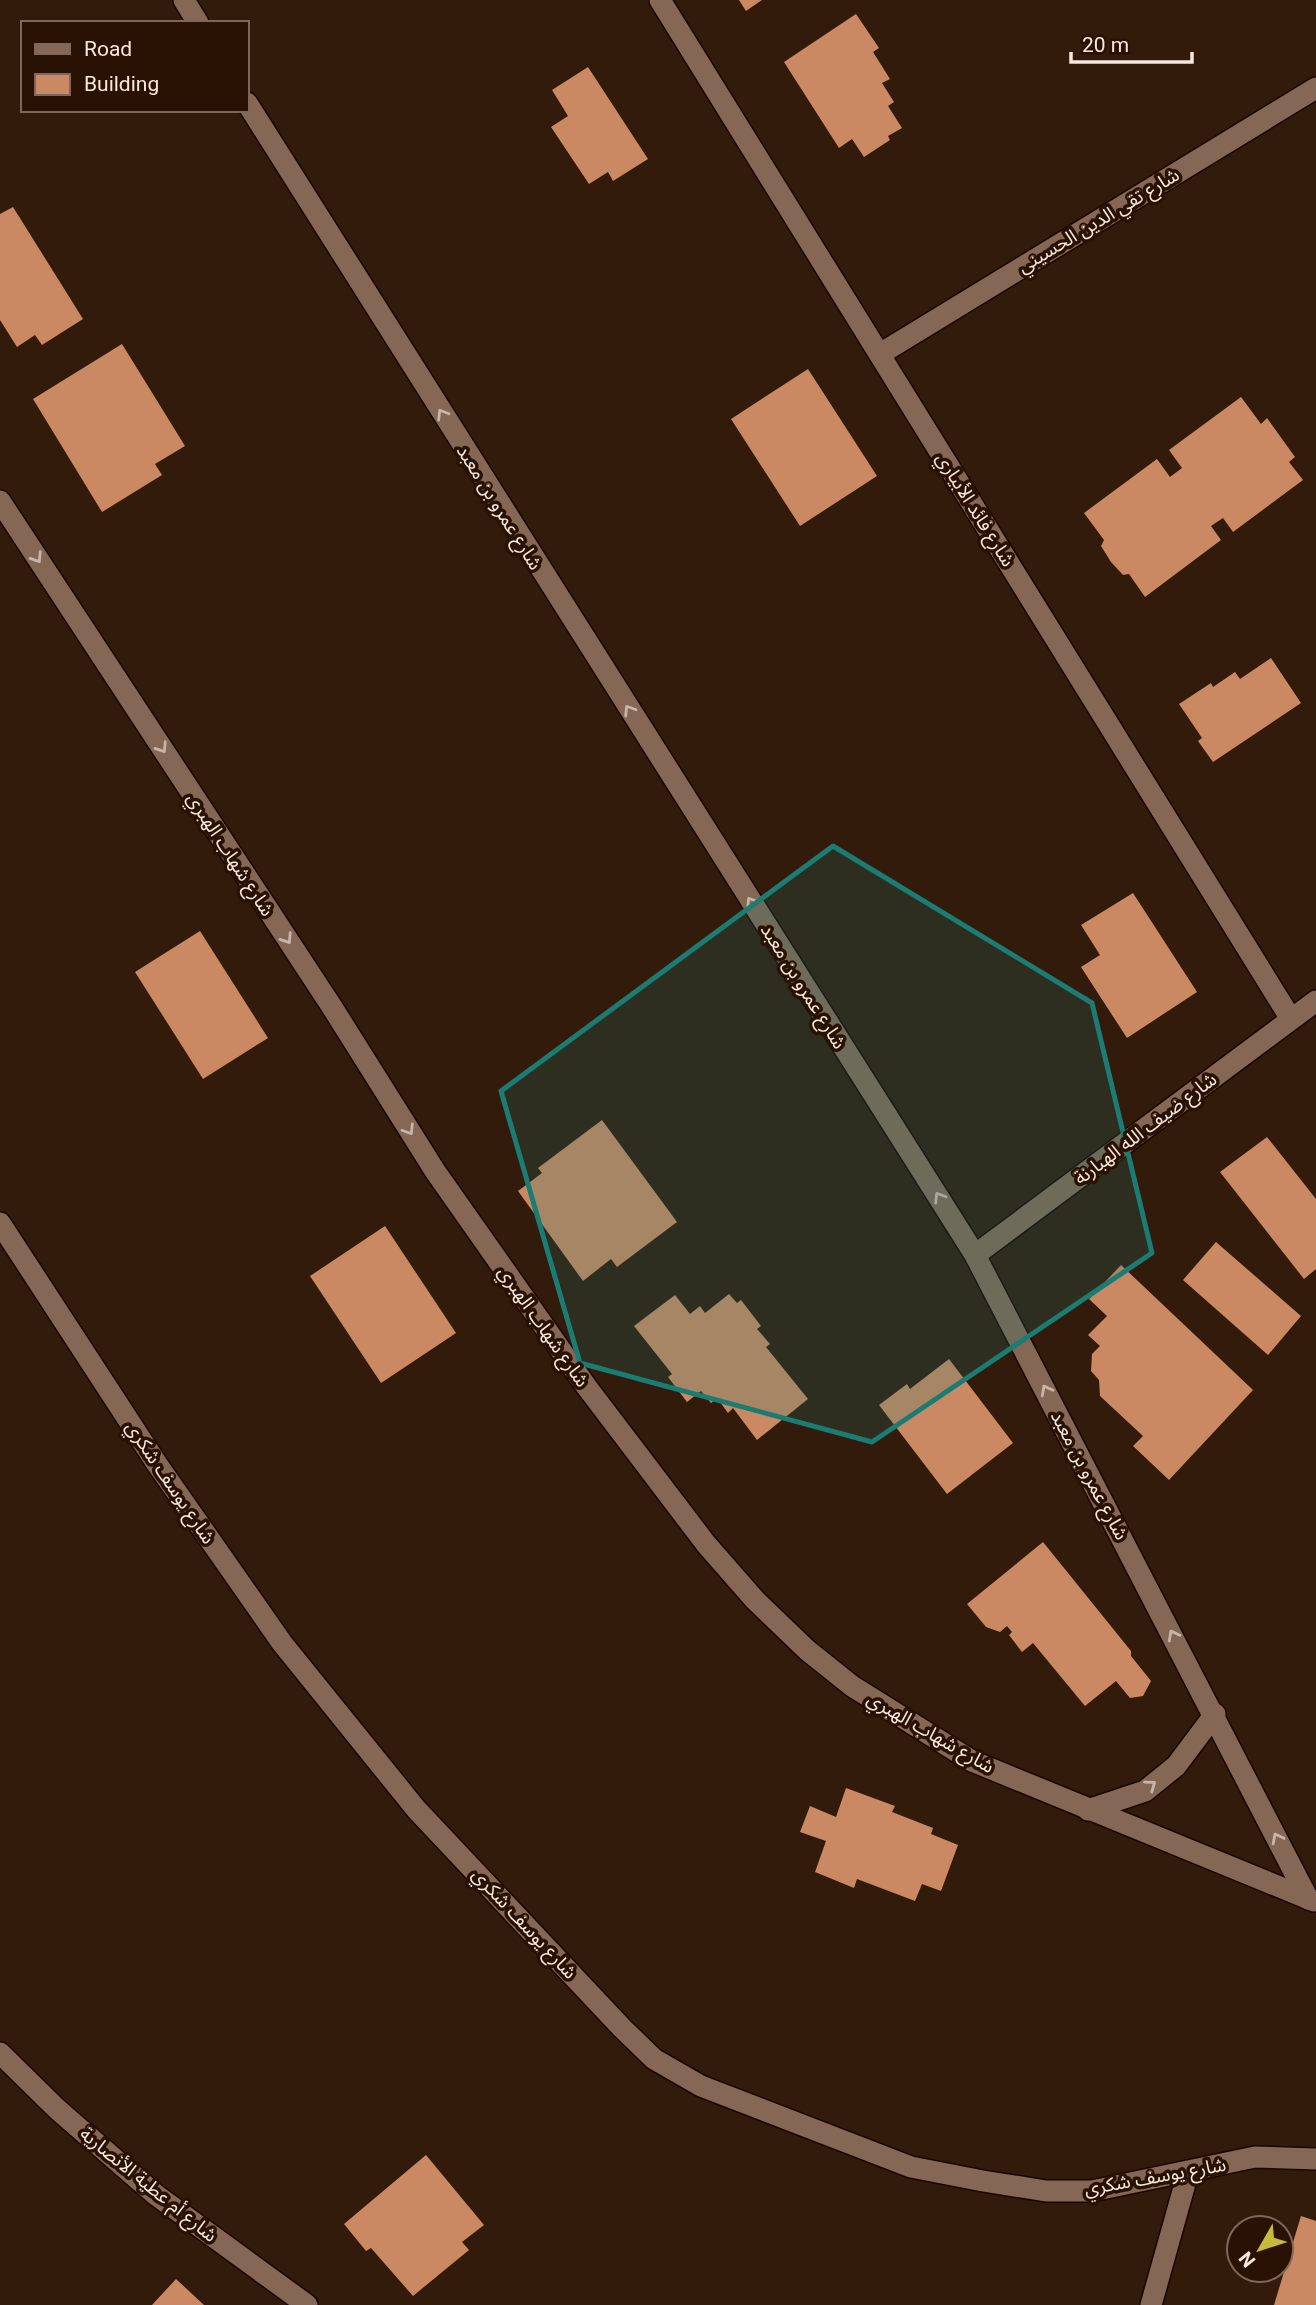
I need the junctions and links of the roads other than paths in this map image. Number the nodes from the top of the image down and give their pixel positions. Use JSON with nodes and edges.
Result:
{"nodes":[{"id":1,"x":184,"y":0,"type":"edge"},
{"id":2,"x":660,"y":0,"type":"edge"},
{"id":3,"x":197,"y":21,"type":"edge"},
{"id":4,"x":1316,"y":88,"type":"edge"},
{"id":5,"x":248,"y":105,"type":"edge"},
{"id":6,"x":880,"y":354,"type":"junction"},
{"id":7,"x":0,"y":501,"type":"edge"},
{"id":8,"x":1316,"y":1001,"type":"edge"},
{"id":9,"x":1291,"y":1019,"type":"junction"},
{"id":10,"x":0,"y":1223,"type":"edge"},
{"id":11,"x":975,"y":1255,"type":"junction"},
{"id":12,"x":1214,"y":1714,"type":"junction"},
{"id":13,"x":1088,"y":1810,"type":"junction"},
{"id":14,"x":1312,"y":1900,"type":"edge"},
{"id":15,"x":0,"y":2053,"type":"edge"},
{"id":16,"x":1316,"y":2159,"type":"edge"},
{"id":17,"x":1188,"y":2173,"type":"junction"},
{"id":18,"x":307,"y":2305,"type":"edge"},
{"id":19,"x":1151,"y":2305,"type":"edge"}],
"edges":[{"from":1,"to":3,"type":"street"},
{"from":2,"to":6,"type":"street","name":"شارع فائد الأبياري"},
{"from":4,"to":6,"type":"street","name":"شارع تقي الدين الحسيني"},
{"from":11,"to":5,"type":"street","name":"شارع عمرو بن معبد","one_way":true},
{"from":6,"to":9,"type":"street","name":"شارع فائد الأبياري"},
{"from":7,"to":13,"type":"street","name":"شارع شهاب الهبري","one_way":true},
{"from":8,"to":9,"type":"street","name":"شارع ضيف الله الهبارنة"},
{"from":9,"to":11,"type":"street","name":"شارع ضيف الله الهبارنة"},
{"from":10,"to":17,"type":"street","name":"شارع يوسف شكري"},
{"from":12,"to":11,"type":"street","name":"شارع عمرو بن معبد","one_way":true},
{"from":13,"to":12,"type":"street","one_way":true},
{"from":14,"to":12,"type":"street","name":"شارع عمرو بن معبد","one_way":true},
{"from":13,"to":14,"type":"street","name":"شارع شهاب الهبري"},
{"from":15,"to":18,"type":"street","name":"شارع أم عطية الأنصارية"},
{"from":16,"to":17,"type":"street","name":"شارع يوسف شكري"},
{"from":17,"to":19,"type":"street"}]}
